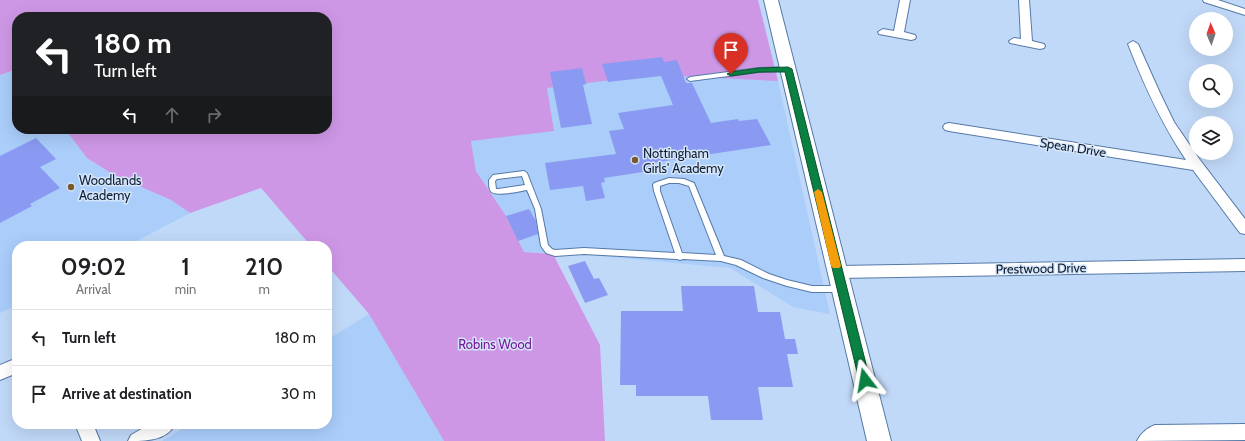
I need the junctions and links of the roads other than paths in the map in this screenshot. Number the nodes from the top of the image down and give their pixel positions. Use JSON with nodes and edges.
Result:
{"nodes":[{"id":1,"x":772,"y":0,"type":"edge"},
{"id":2,"x":905,"y":0,"type":"edge"},
{"id":3,"x":1024,"y":0,"type":"edge"},
{"id":4,"x":1208,"y":0,"type":"edge"},
{"id":5,"x":1245,"y":12,"type":"edge"},
{"id":6,"x":883,"y":32,"type":"dead end"},
{"id":7,"x":898,"y":35,"type":"junction"},
{"id":8,"x":911,"y":38,"type":"dead end"},
{"id":9,"x":1014,"y":41,"type":"dead end"},
{"id":10,"x":1027,"y":44,"type":"junction"},
{"id":11,"x":1134,"y":44,"type":"dead end"},
{"id":12,"x":1040,"y":46,"type":"dead end"},
{"id":13,"x":788,"y":69,"type":"junction"},
{"id":14,"x":690,"y":79,"type":"dead end"},
{"id":15,"x":948,"y":127,"type":"dead end"},
{"id":16,"x":1197,"y":166,"type":"junction"},
{"id":17,"x":530,"y":187,"type":"junction"},
{"id":18,"x":1245,"y":229,"type":"edge"},
{"id":19,"x":680,"y":257,"type":"junction"},
{"id":20,"x":722,"y":258,"type":"junction"},
{"id":21,"x":1245,"y":264,"type":"edge"},
{"id":22,"x":840,"y":280,"type":"junction"},
{"id":23,"x":12,"y":367,"type":"edge"},
{"id":24,"x":0,"y":373,"type":"edge"},
{"id":25,"x":86,"y":429,"type":"edge"},
{"id":26,"x":157,"y":429,"type":"edge"},
{"id":27,"x":1245,"y":432,"type":"edge"},
{"id":28,"x":91,"y":441,"type":"edge"},
{"id":29,"x":137,"y":441,"type":"edge"},
{"id":30,"x":879,"y":441,"type":"edge"},
{"id":31,"x":1146,"y":441,"type":"edge"}],
"edges":[{"from":1,"to":13,"type":"street"},
{"from":2,"to":7,"type":"street"},
{"from":3,"to":10,"type":"street"},
{"from":4,"to":5,"type":"street"},
{"from":6,"to":7,"type":"street"},
{"from":7,"to":8,"type":"street"},
{"from":9,"to":10,"type":"street"},
{"from":10,"to":12,"type":"street"},
{"from":11,"to":16,"type":"street"},
{"from":13,"to":14,"type":"lane"},
{"from":13,"to":22,"type":"street"},
{"from":15,"to":16,"type":"street","name":"Spean Drive"},
{"from":16,"to":18,"type":"street"},
{"from":17,"to":17,"type":"lane"},
{"from":17,"to":19,"type":"lane"},
{"from":19,"to":20,"type":"lane"},
{"from":19,"to":20,"type":"lane"},
{"from":20,"to":22,"type":"lane"},
{"from":21,"to":22,"type":"street","name":"Prestwood Drive"},
{"from":22,"to":30,"type":"street"},
{"from":23,"to":24,"type":"street"},
{"from":25,"to":28,"type":"street"},
{"from":26,"to":29,"type":"street"},
{"from":27,"to":31,"type":"street"}]}
